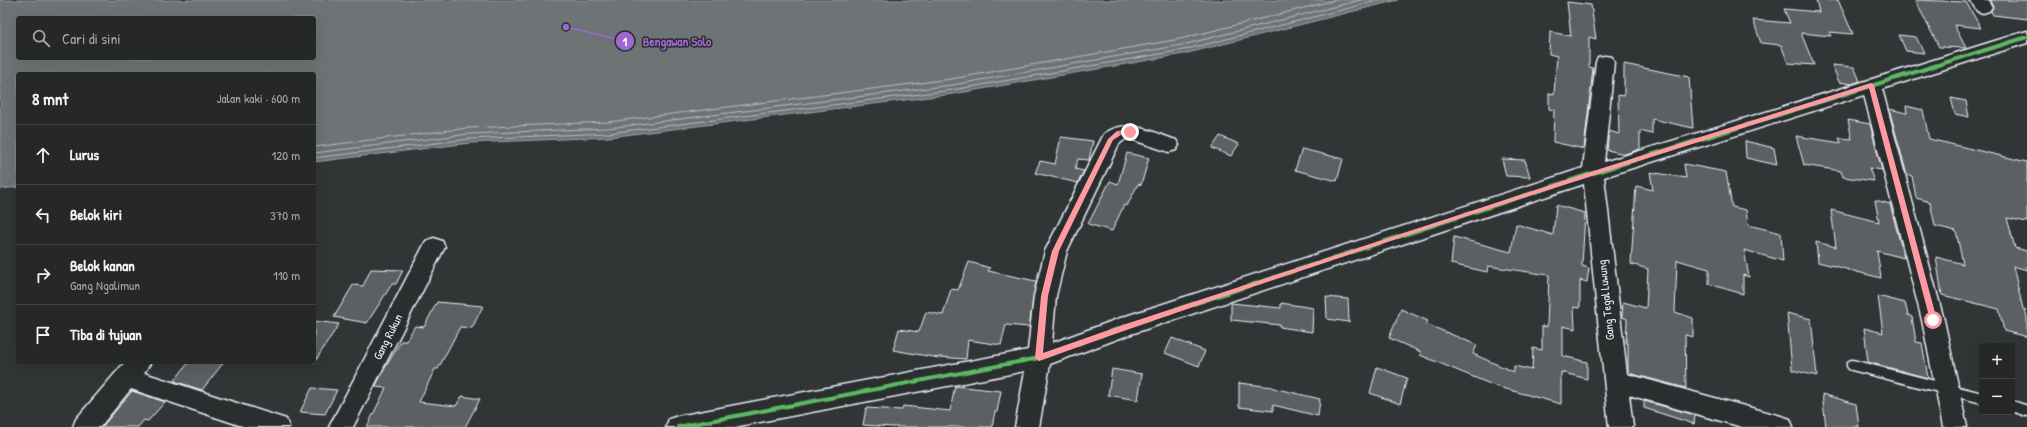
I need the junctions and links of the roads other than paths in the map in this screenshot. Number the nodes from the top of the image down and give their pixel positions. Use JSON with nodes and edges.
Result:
{"nodes":[{"id":1,"x":2027,"y":37,"type":"edge"},
{"id":2,"x":1605,"y":62,"type":"dead end"},
{"id":3,"x":1871,"y":85,"type":"junction"},
{"id":4,"x":1169,"y":145,"type":"dead end"},
{"id":5,"x":1592,"y":174,"type":"junction"},
{"id":6,"x":434,"y":247,"type":"dead end"},
{"id":7,"x":1039,"y":358,"type":"junction"},
{"id":8,"x":1852,"y":365,"type":"dead end"},
{"id":9,"x":133,"y":370,"type":"edge"},
{"id":10,"x":1615,"y":381,"type":"junction"},
{"id":11,"x":1947,"y":388,"type":"junction"},
{"id":12,"x":1979,"y":397,"type":"edge"},
{"id":13,"x":2015,"y":407,"type":"edge"},
{"id":14,"x":2027,"y":411,"type":"edge"},
{"id":15,"x":85,"y":427,"type":"edge"},
{"id":16,"x":276,"y":427,"type":"edge"},
{"id":17,"x":341,"y":427,"type":"edge"},
{"id":18,"x":678,"y":427,"type":"edge"},
{"id":19,"x":1027,"y":427,"type":"edge"},
{"id":20,"x":1621,"y":427,"type":"edge"},
{"id":21,"x":1781,"y":427,"type":"edge"},
{"id":22,"x":1955,"y":427,"type":"edge"}],
"edges":[{"from":1,"to":3,"type":"street"},
{"from":2,"to":5,"type":"street","name":"Gang Tegal Luwung"},
{"from":3,"to":5,"type":"street"},
{"from":3,"to":11,"type":"street"},
{"from":4,"to":7,"type":"street"},
{"from":5,"to":7,"type":"street"},
{"from":5,"to":10,"type":"street","name":"Gang Tegal Luwung"},
{"from":6,"to":17,"type":"street","name":"Gang Rukun"},
{"from":7,"to":18,"type":"street"},
{"from":7,"to":19,"type":"street"},
{"from":8,"to":11,"type":"lane"},
{"from":9,"to":15,"type":"street"},
{"from":9,"to":16,"type":"street"},
{"from":10,"to":20,"type":"street","name":"Gang Tegal Luwung"},
{"from":10,"to":21,"type":"street"},
{"from":11,"to":12,"type":"lane"},
{"from":11,"to":22,"type":"street"},
{"from":13,"to":14,"type":"lane"}]}
